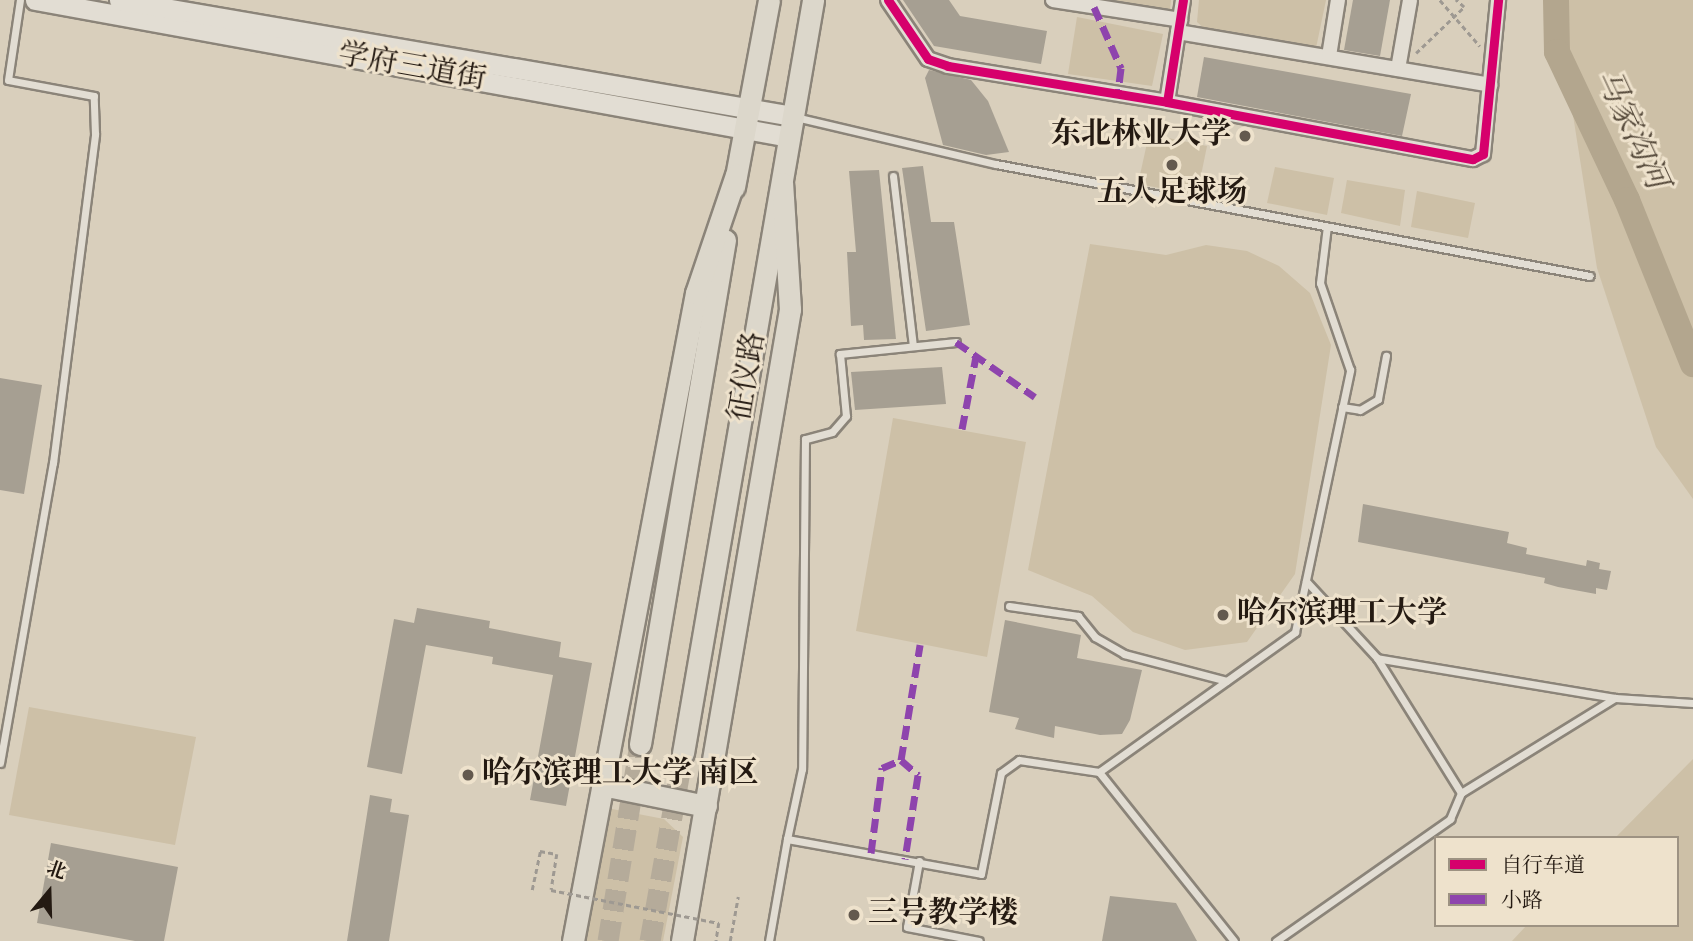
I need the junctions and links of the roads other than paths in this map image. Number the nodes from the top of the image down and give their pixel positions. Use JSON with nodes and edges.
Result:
{"nodes":[{"id":1,"x":20,"y":0,"type":"edge"},
{"id":2,"x":35,"y":0,"type":"edge"},
{"id":3,"x":119,"y":0,"type":"edge"},
{"id":4,"x":769,"y":0,"type":"edge"},
{"id":5,"x":813,"y":0,"type":"edge"},
{"id":6,"x":888,"y":0,"type":"edge"},
{"id":7,"x":1053,"y":0,"type":"edge"},
{"id":8,"x":1183,"y":0,"type":"edge"},
{"id":9,"x":1338,"y":0,"type":"edge"},
{"id":10,"x":1410,"y":0,"type":"edge"},
{"id":11,"x":1498,"y":0,"type":"edge"},
{"id":12,"x":1179,"y":26,"type":"junction"},
{"id":13,"x":1329,"y":56,"type":"junction"},
{"id":14,"x":1398,"y":69,"type":"junction"},
{"id":15,"x":8,"y":80,"type":"junction"},
{"id":16,"x":1490,"y":85,"type":"junction"},
{"id":17,"x":0,"y":87,"type":"edge"},
{"id":18,"x":1167,"y":102,"type":"junction"},
{"id":19,"x":793,"y":116,"type":"junction"},
{"id":20,"x":748,"y":118,"type":"junction"},
{"id":21,"x":789,"y":137,"type":"junction"},
{"id":22,"x":736,"y":175,"type":"junction"},
{"id":23,"x":893,"y":176,"type":"dead end"},
{"id":24,"x":782,"y":183,"type":"junction"},
{"id":25,"x":1327,"y":226,"type":"junction"},
{"id":26,"x":1590,"y":276,"type":"dead end"},
{"id":27,"x":956,"y":342,"type":"dead end"},
{"id":28,"x":913,"y":346,"type":"junction"},
{"id":29,"x":1386,"y":356,"type":"dead end"},
{"id":30,"x":1342,"y":407,"type":"junction"},
{"id":31,"x":1306,"y":581,"type":"junction"},
{"id":32,"x":1009,"y":606,"type":"dead end"},
{"id":33,"x":1377,"y":658,"type":"junction"},
{"id":34,"x":1227,"y":681,"type":"junction"},
{"id":35,"x":1615,"y":698,"type":"junction"},
{"id":36,"x":1693,"y":703,"type":"edge"},
{"id":37,"x":640,"y":744,"type":"tunnel mouth"},
{"id":38,"x":683,"y":753,"type":"tunnel mouth"},
{"id":39,"x":0,"y":763,"type":"edge"},
{"id":40,"x":1100,"y":772,"type":"junction"},
{"id":41,"x":602,"y":785,"type":"junction"},
{"id":42,"x":1461,"y":793,"type":"junction"},
{"id":43,"x":706,"y":806,"type":"junction"},
{"id":44,"x":787,"y":839,"type":"junction"},
{"id":45,"x":919,"y":861,"type":"junction"},
{"id":46,"x":573,"y":941,"type":"edge"},
{"id":47,"x":682,"y":941,"type":"edge"},
{"id":48,"x":769,"y":941,"type":"edge"},
{"id":49,"x":979,"y":941,"type":"edge"},
{"id":50,"x":1234,"y":941,"type":"edge"},
{"id":51,"x":1276,"y":941,"type":"edge"}],
"edges":[{"from":1,"to":15,"type":"lane"},
{"from":2,"to":20,"type":"main road","name":"学府三道街"},
{"from":3,"to":20,"type":"main road","name":"学府三道街"},
{"from":4,"to":20,"type":"main road"},
{"from":5,"to":19,"type":"main road","name":"征仪路"},
{"from":6,"to":18,"type":"street"},
{"from":7,"to":12,"type":"street"},
{"from":8,"to":12,"type":"street"},
{"from":9,"to":13,"type":"street"},
{"from":10,"to":14,"type":"street"},
{"from":11,"to":16,"type":"street"},
{"from":12,"to":13,"type":"street"},
{"from":12,"to":18,"type":"street"},
{"from":13,"to":14,"type":"street"},
{"from":14,"to":16,"type":"street"},
{"from":15,"to":17,"type":"lane"},
{"from":15,"to":39,"type":"lane"},
{"from":16,"to":18,"type":"street"},
{"from":19,"to":20,"type":"main road","name":"学府三道街"},
{"from":19,"to":21,"type":"main road","name":"征仪路"},
{"from":19,"to":25,"type":"lane"},
{"from":20,"to":21,"type":"main road","name":"学府三道街"},
{"from":20,"to":22,"type":"main road"},
{"from":21,"to":24,"type":"main road","name":"征仪路"},
{"from":22,"to":37,"type":"main road"},
{"from":22,"to":41,"type":"main road"},
{"from":23,"to":28,"type":"lane"},
{"from":24,"to":38,"type":"main road","name":"征仪路"},
{"from":24,"to":43,"type":"main road"},
{"from":25,"to":26,"type":"lane"},
{"from":25,"to":30,"type":"lane"},
{"from":27,"to":28,"type":"lane"},
{"from":28,"to":44,"type":"lane"},
{"from":29,"to":30,"type":"lane"},
{"from":30,"to":31,"type":"lane"},
{"from":31,"to":33,"type":"lane"},
{"from":31,"to":34,"type":"lane"},
{"from":32,"to":34,"type":"lane"},
{"from":33,"to":35,"type":"lane"},
{"from":33,"to":42,"type":"lane"},
{"from":34,"to":40,"type":"lane"},
{"from":35,"to":36,"type":"lane"},
{"from":35,"to":42,"type":"lane"},
{"from":40,"to":45,"type":"lane"},
{"from":40,"to":50,"type":"lane"},
{"from":41,"to":43,"type":"main road"},
{"from":41,"to":46,"type":"main road"},
{"from":42,"to":51,"type":"lane"},
{"from":43,"to":47,"type":"main road"},
{"from":44,"to":45,"type":"lane"},
{"from":44,"to":48,"type":"lane"},
{"from":45,"to":49,"type":"lane"}]}
